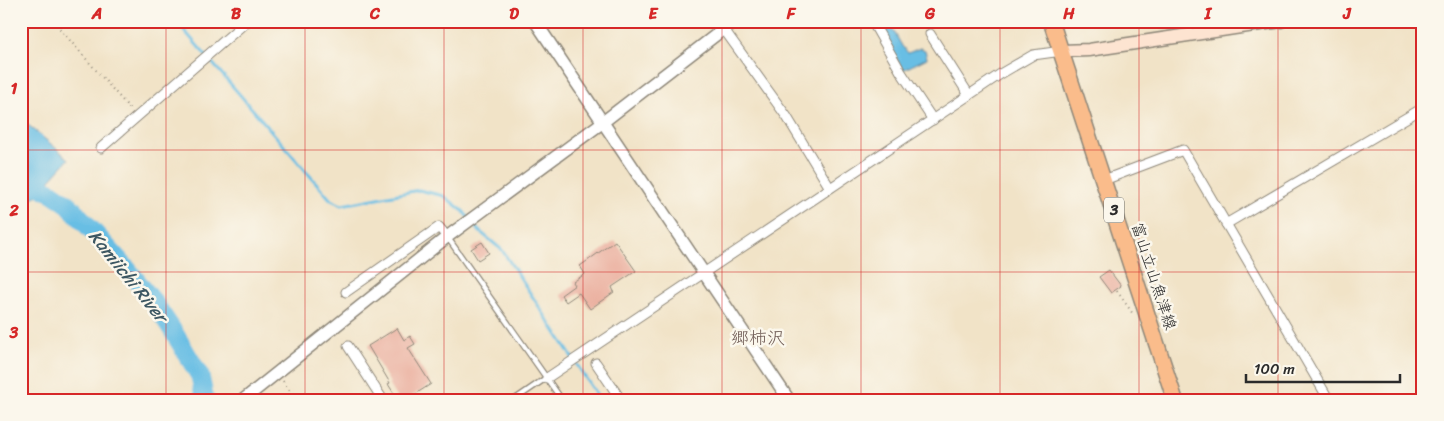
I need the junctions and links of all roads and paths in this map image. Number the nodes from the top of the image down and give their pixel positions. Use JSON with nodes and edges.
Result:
{"nodes":[{"id":1,"x":53,"y":21,"type":"edge"},
{"id":2,"x":247,"y":21,"type":"edge"},
{"id":3,"x":536,"y":21,"type":"edge"},
{"id":4,"x":734,"y":21,"type":"edge"},
{"id":5,"x":872,"y":21,"type":"edge"},
{"id":6,"x":1052,"y":21,"type":"edge"},
{"id":7,"x":1281,"y":21,"type":"edge"},
{"id":8,"x":721,"y":25,"type":"edge"},
{"id":9,"x":930,"y":34,"type":"dead end"},
{"id":10,"x":1062,"y":51,"type":"junction"},
{"id":11,"x":970,"y":95,"type":"junction"},
{"id":12,"x":1423,"y":108,"type":"edge"},
{"id":13,"x":136,"y":116,"type":"junction"},
{"id":14,"x":932,"y":120,"type":"junction"},
{"id":15,"x":604,"y":122,"type":"junction"},
{"id":16,"x":101,"y":148,"type":"dead end"},
{"id":17,"x":1104,"y":180,"type":"junction"},
{"id":18,"x":830,"y":188,"type":"junction"},
{"id":19,"x":1226,"y":224,"type":"junction"},
{"id":20,"x":447,"y":237,"type":"junction"},
{"id":21,"x":703,"y":273,"type":"junction"},
{"id":22,"x":346,"y":292,"type":"dead end"},
{"id":23,"x":348,"y":346,"type":"dead end"},
{"id":24,"x":596,"y":363,"type":"dead end"},
{"id":25,"x":277,"y":373,"type":"junction"},
{"id":26,"x":547,"y":378,"type":"junction"},
{"id":27,"x":243,"y":400,"type":"edge"},
{"id":28,"x":296,"y":400,"type":"edge"},
{"id":29,"x":383,"y":400,"type":"edge"},
{"id":30,"x":514,"y":400,"type":"edge"},
{"id":31,"x":562,"y":400,"type":"edge"},
{"id":32,"x":621,"y":400,"type":"edge"},
{"id":33,"x":789,"y":400,"type":"edge"},
{"id":34,"x":1175,"y":400,"type":"edge"},
{"id":35,"x":1329,"y":400,"type":"edge"}],
"edges":[{"from":1,"to":13,"type":"path"},
{"from":2,"to":13,"type":"street"},
{"from":3,"to":15,"type":"street"},
{"from":4,"to":8,"type":"street"},
{"from":5,"to":14,"type":"street"},
{"from":6,"to":10,"type":"main road","name":"富山立山魚津線","number":"3"},
{"from":7,"to":10,"type":"main road"},
{"from":8,"to":15,"type":"street"},
{"from":8,"to":18,"type":"street"},
{"from":9,"to":11,"type":"street"},
{"from":10,"to":11,"type":"street"},
{"from":10,"to":17,"type":"main road","name":"富山立山魚津線","number":"3"},
{"from":11,"to":14,"type":"street"},
{"from":12,"to":19,"type":"street"},
{"from":13,"to":16,"type":"street"},
{"from":14,"to":18,"type":"street"},
{"from":15,"to":20,"type":"street"},
{"from":15,"to":21,"type":"street"},
{"from":17,"to":19,"type":"street"},
{"from":17,"to":34,"type":"main road","name":"富山立山魚津線","number":"3"},
{"from":18,"to":21,"type":"street"},
{"from":19,"to":35,"type":"street"},
{"from":20,"to":22,"type":"street"},
{"from":20,"to":25,"type":"street"},
{"from":20,"to":26,"type":"lane"},
{"from":21,"to":26,"type":"street"},
{"from":21,"to":33,"type":"street"},
{"from":23,"to":29,"type":"street"},
{"from":24,"to":32,"type":"street"},
{"from":25,"to":27,"type":"street"},
{"from":25,"to":28,"type":"path"},
{"from":26,"to":30,"type":"lane"},
{"from":26,"to":31,"type":"lane"}]}
